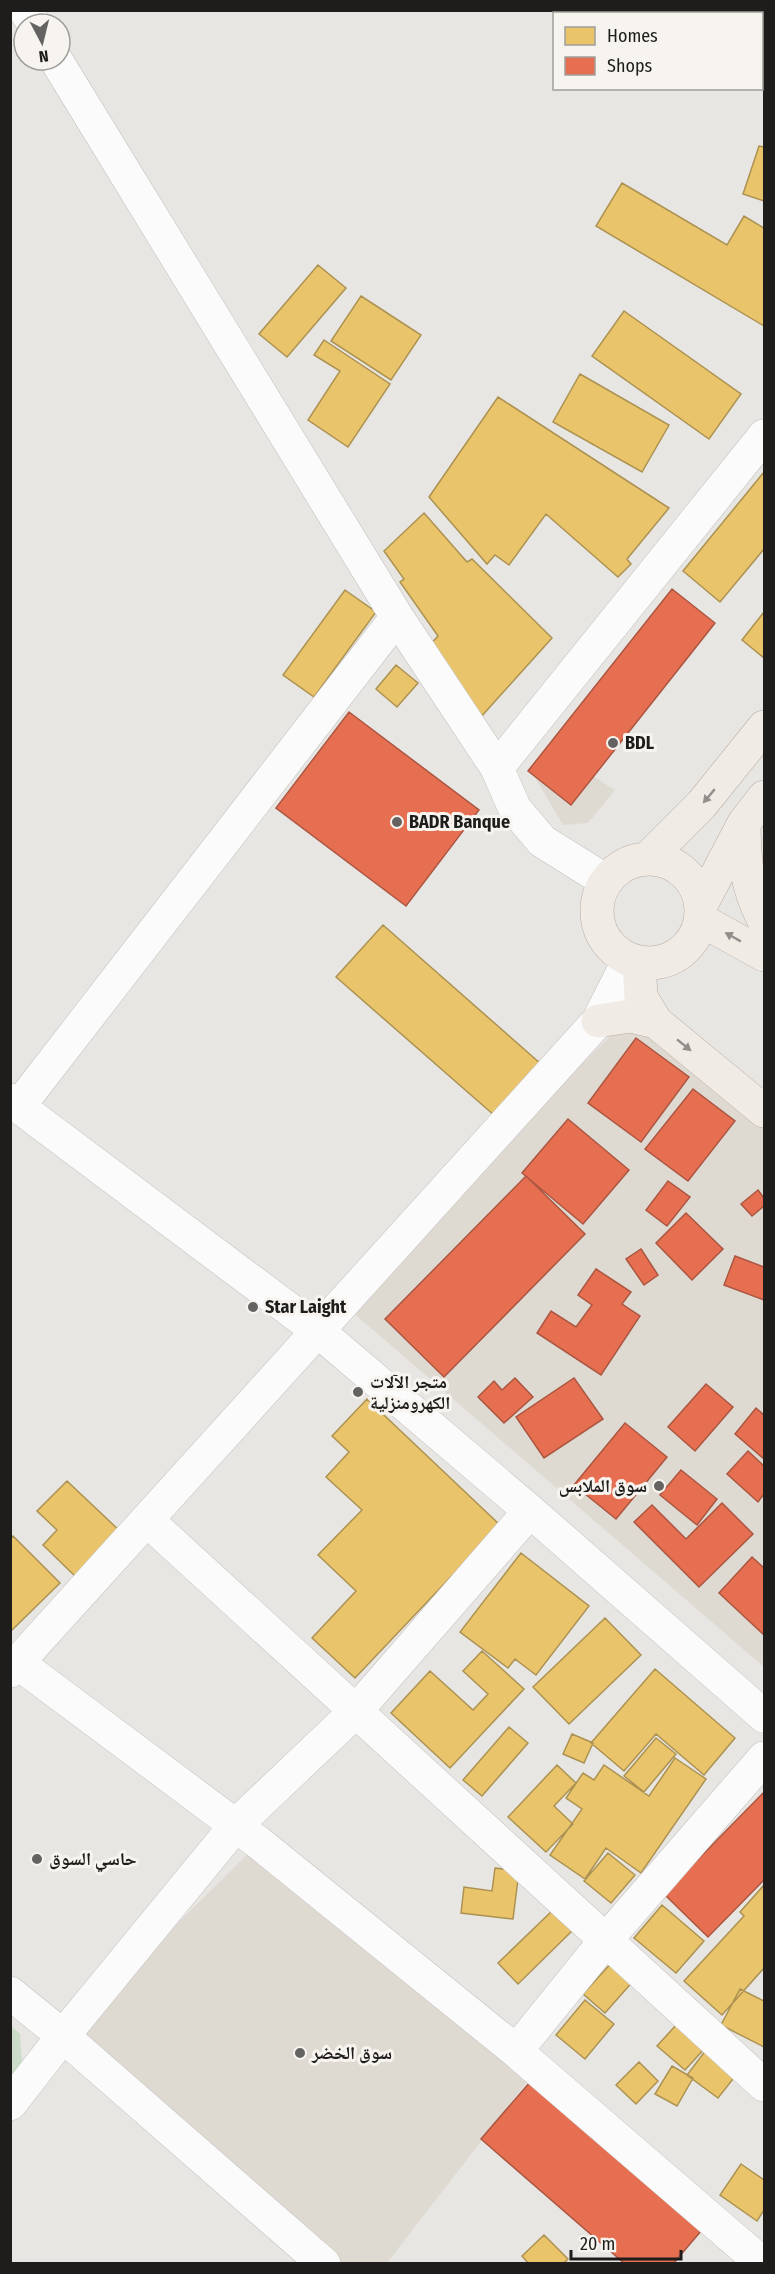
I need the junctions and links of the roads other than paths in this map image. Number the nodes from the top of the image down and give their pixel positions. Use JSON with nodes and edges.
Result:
{"nodes":[{"id":1,"x":63,"y":72,"type":"edge"},
{"id":2,"x":765,"y":436,"type":"edge"},
{"id":3,"x":397,"y":617,"type":"junction"},
{"id":4,"x":765,"y":727,"type":"edge"},
{"id":5,"x":497,"y":768,"type":"junction"},
{"id":6,"x":765,"y":797,"type":"edge"},
{"id":7,"x":744,"y":823,"type":"junction"},
{"id":8,"x":647,"y":859,"type":"junction"},
{"id":9,"x":606,"y":881,"type":"junction"},
{"id":10,"x":701,"y":912,"type":"junction"},
{"id":11,"x":765,"y":921,"type":"edge"},
{"id":12,"x":765,"y":955,"type":"edge"},
{"id":13,"x":634,"y":961,"type":"junction"},
{"id":14,"x":598,"y":1021,"type":"junction"},
{"id":15,"x":656,"y":1022,"type":"junction"},
{"id":16,"x":15,"y":1103,"type":"edge"},
{"id":17,"x":765,"y":1110,"type":"edge"},
{"id":18,"x":318,"y":1331,"type":"junction"},
{"id":19,"x":530,"y":1511,"type":"junction"},
{"id":20,"x":147,"y":1520,"type":"junction"},
{"id":21,"x":14,"y":1667,"type":"edge"},
{"id":22,"x":356,"y":1711,"type":"junction"},
{"id":23,"x":765,"y":1716,"type":"edge"},
{"id":24,"x":765,"y":1758,"type":"edge"},
{"id":25,"x":236,"y":1825,"type":"junction"},
{"id":26,"x":605,"y":1941,"type":"junction"},
{"id":27,"x":10,"y":1993,"type":"edge"},
{"id":28,"x":63,"y":2036,"type":"junction"},
{"id":29,"x":516,"y":2051,"type":"junction"},
{"id":30,"x":765,"y":2085,"type":"edge"},
{"id":31,"x":10,"y":2104,"type":"edge"},
{"id":32,"x":323,"y":2263,"type":"edge"},
{"id":33,"x":763,"y":2264,"type":"edge"}],
"edges":[{"from":1,"to":3,"type":"street"},
{"from":2,"to":5,"type":"street"},
{"from":3,"to":5,"type":"street"},
{"from":3,"to":16,"type":"street"},
{"from":4,"to":8,"type":"main road","one_way":true},
{"from":5,"to":9,"type":"street"},
{"from":6,"to":7,"type":"main road"},
{"from":7,"to":10,"type":"main road"},
{"from":7,"to":11,"type":"main road"},
{"from":8,"to":9,"type":"main road"},
{"from":8,"to":10,"type":"main road"},
{"from":9,"to":13,"type":"main road"},
{"from":12,"to":10,"type":"main road","one_way":true},
{"from":10,"to":13,"type":"main road"},
{"from":13,"to":14,"type":"street"},
{"from":13,"to":15,"type":"main road"},
{"from":14,"to":15,"type":"main road"},
{"from":14,"to":18,"type":"street"},
{"from":15,"to":17,"type":"main road","one_way":true},
{"from":16,"to":18,"type":"street"},
{"from":18,"to":19,"type":"street"},
{"from":18,"to":20,"type":"street"},
{"from":19,"to":22,"type":"street"},
{"from":19,"to":23,"type":"street"},
{"from":20,"to":21,"type":"street"},
{"from":20,"to":22,"type":"street"},
{"from":21,"to":25,"type":"street"},
{"from":22,"to":25,"type":"street"},
{"from":22,"to":26,"type":"street"},
{"from":24,"to":26,"type":"street"},
{"from":25,"to":28,"type":"street"},
{"from":25,"to":29,"type":"street"},
{"from":26,"to":29,"type":"street"},
{"from":26,"to":30,"type":"street"},
{"from":27,"to":28,"type":"street"},
{"from":28,"to":31,"type":"street"},
{"from":28,"to":32,"type":"street"},
{"from":29,"to":33,"type":"street"}]}
